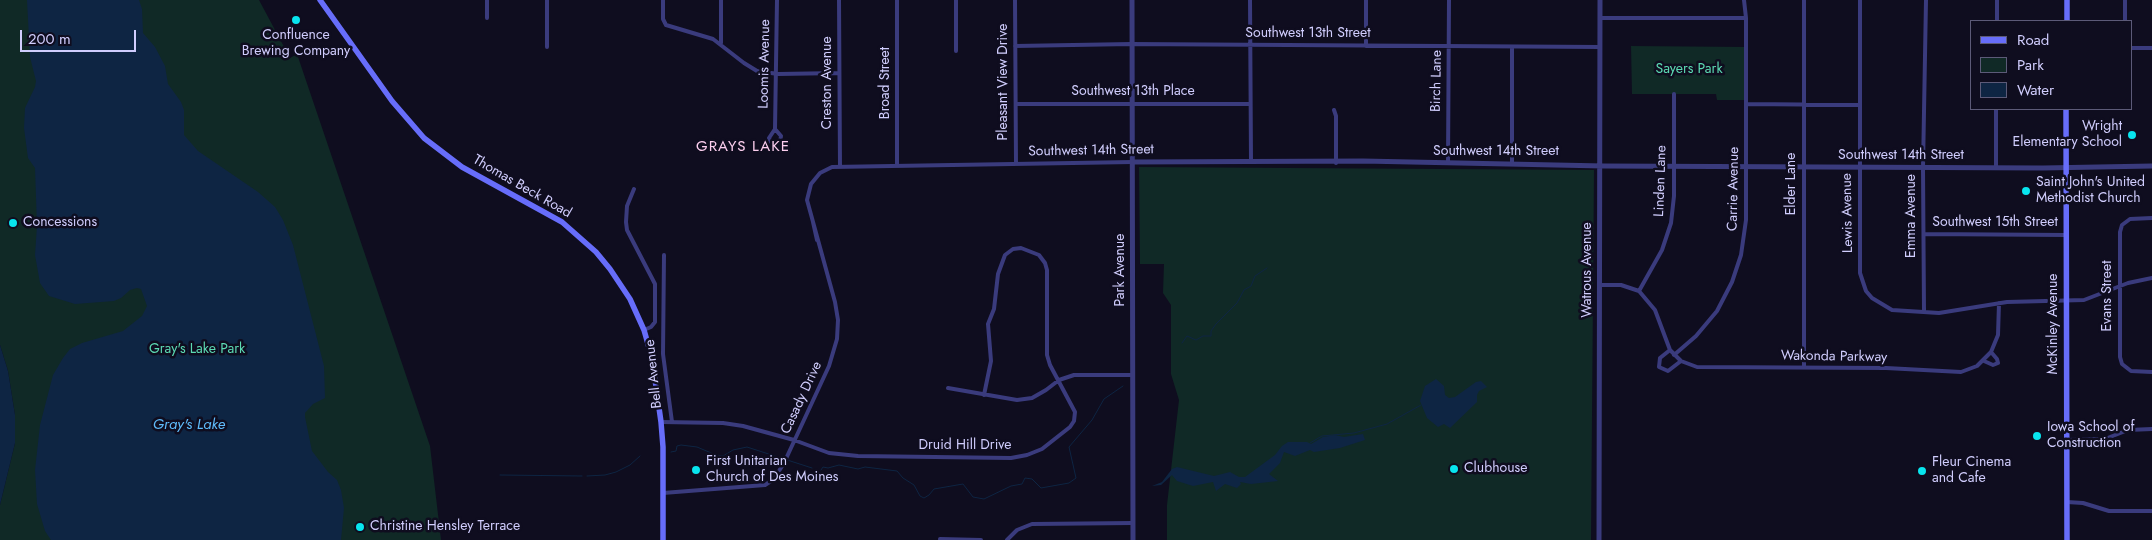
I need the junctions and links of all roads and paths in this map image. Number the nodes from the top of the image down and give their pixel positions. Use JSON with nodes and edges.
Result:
{"nodes":[{"id":1,"x":320,"y":0,"type":"edge"},
{"id":2,"x":487,"y":0,"type":"edge"},
{"id":3,"x":547,"y":0,"type":"edge"},
{"id":4,"x":663,"y":0,"type":"edge"},
{"id":5,"x":721,"y":0,"type":"edge"},
{"id":6,"x":777,"y":0,"type":"edge"},
{"id":7,"x":839,"y":0,"type":"edge"},
{"id":8,"x":897,"y":0,"type":"edge"},
{"id":9,"x":956,"y":0,"type":"edge"},
{"id":10,"x":1015,"y":0,"type":"edge"},
{"id":11,"x":1132,"y":0,"type":"edge"},
{"id":12,"x":1250,"y":0,"type":"edge"},
{"id":13,"x":1366,"y":0,"type":"edge"},
{"id":14,"x":1449,"y":0,"type":"edge"},
{"id":15,"x":1600,"y":0,"type":"edge"},
{"id":16,"x":1744,"y":0,"type":"edge"},
{"id":17,"x":1804,"y":0,"type":"edge"},
{"id":18,"x":1860,"y":0,"type":"edge"},
{"id":19,"x":1926,"y":0,"type":"edge"},
{"id":20,"x":1997,"y":0,"type":"edge"},
{"id":21,"x":2067,"y":0,"type":"edge"},
{"id":22,"x":2125,"y":0,"type":"edge"},
{"id":23,"x":487,"y":18,"type":"dead end"},
{"id":24,"x":1600,"y":18,"type":"junction"},
{"id":25,"x":1746,"y":18,"type":"junction"},
{"id":26,"x":1997,"y":20,"type":"edge"},
{"id":27,"x":2067,"y":20,"type":"edge"},
{"id":28,"x":2125,"y":20,"type":"edge"},
{"id":29,"x":721,"y":43,"type":"junction"},
{"id":30,"x":1133,"y":45,"type":"junction"},
{"id":31,"x":1250,"y":45,"type":"junction"},
{"id":32,"x":547,"y":46,"type":"dead end"},
{"id":33,"x":1015,"y":46,"type":"junction"},
{"id":34,"x":1366,"y":46,"type":"junction"},
{"id":35,"x":1449,"y":46,"type":"junction"},
{"id":36,"x":1512,"y":46,"type":"junction"},
{"id":37,"x":1600,"y":47,"type":"junction"},
{"id":38,"x":2132,"y":48,"type":"edge"},
{"id":39,"x":2152,"y":48,"type":"edge"},
{"id":40,"x":956,"y":51,"type":"dead end"},
{"id":41,"x":840,"y":73,"type":"junction"},
{"id":42,"x":778,"y":74,"type":"junction"},
{"id":43,"x":1674,"y":94,"type":"dead end"},
{"id":44,"x":1133,"y":103,"type":"junction"},
{"id":45,"x":1016,"y":104,"type":"junction"},
{"id":46,"x":1250,"y":104,"type":"junction"},
{"id":47,"x":1746,"y":104,"type":"junction"},
{"id":48,"x":1804,"y":105,"type":"junction"},
{"id":49,"x":1859,"y":105,"type":"junction"},
{"id":50,"x":1334,"y":110,"type":"dead end"},
{"id":51,"x":1996,"y":110,"type":"edge"},
{"id":52,"x":2066,"y":110,"type":"edge"},
{"id":53,"x":775,"y":128,"type":"dead end"},
{"id":54,"x":1133,"y":162,"type":"junction"},
{"id":55,"x":1250,"y":162,"type":"junction"},
{"id":56,"x":1016,"y":163,"type":"junction"},
{"id":57,"x":1336,"y":163,"type":"junction"},
{"id":58,"x":1448,"y":163,"type":"junction"},
{"id":59,"x":1512,"y":164,"type":"junction"},
{"id":60,"x":897,"y":165,"type":"junction"},
{"id":61,"x":1599,"y":165,"type":"junction"},
{"id":62,"x":1673,"y":166,"type":"junction"},
{"id":63,"x":1745,"y":166,"type":"junction"},
{"id":64,"x":2152,"y":166,"type":"edge"},
{"id":65,"x":840,"y":167,"type":"junction"},
{"id":66,"x":1803,"y":167,"type":"junction"},
{"id":67,"x":1859,"y":167,"type":"junction"},
{"id":68,"x":2066,"y":167,"type":"junction"},
{"id":69,"x":1923,"y":168,"type":"junction"},
{"id":70,"x":1996,"y":168,"type":"junction"},
{"id":71,"x":634,"y":189,"type":"dead end"},
{"id":72,"x":2152,"y":218,"type":"edge"},
{"id":73,"x":1924,"y":234,"type":"junction"},
{"id":74,"x":2066,"y":235,"type":"junction"},
{"id":75,"x":664,"y":255,"type":"dead end"},
{"id":76,"x":2152,"y":278,"type":"edge"},
{"id":77,"x":1600,"y":285,"type":"junction"},
{"id":78,"x":2120,"y":286,"type":"junction"},
{"id":79,"x":1639,"y":291,"type":"junction"},
{"id":80,"x":2067,"y":301,"type":"junction"},
{"id":81,"x":1999,"y":303,"type":"junction"},
{"id":82,"x":1924,"y":312,"type":"junction"},
{"id":83,"x":644,"y":330,"type":"junction"},
{"id":84,"x":1670,"y":350,"type":"junction"},
{"id":85,"x":1992,"y":352,"type":"junction"},
{"id":86,"x":1674,"y":356,"type":"junction"},
{"id":87,"x":1681,"y":361,"type":"junction"},
{"id":88,"x":1984,"y":361,"type":"junction"},
{"id":89,"x":1804,"y":368,"type":"junction"},
{"id":90,"x":2152,"y":372,"type":"edge"},
{"id":91,"x":1132,"y":374,"type":"junction"},
{"id":92,"x":1059,"y":380,"type":"junction"},
{"id":93,"x":948,"y":388,"type":"dead end"},
{"id":94,"x":984,"y":395,"type":"junction"},
{"id":95,"x":661,"y":422,"type":"junction"},
{"id":96,"x":672,"y":422,"type":"junction"},
{"id":97,"x":2152,"y":429,"type":"edge"},
{"id":98,"x":794,"y":440,"type":"junction"},
{"id":99,"x":2067,"y":440,"type":"junction"},
{"id":100,"x":664,"y":493,"type":"junction"},
{"id":101,"x":2067,"y":502,"type":"junction"},
{"id":102,"x":2152,"y":512,"type":"edge"},
{"id":103,"x":1133,"y":523,"type":"junction"},
{"id":104,"x":940,"y":539,"type":"edge"},
{"id":105,"x":663,"y":540,"type":"edge"},
{"id":106,"x":981,"y":540,"type":"edge"},
{"id":107,"x":1007,"y":540,"type":"edge"},
{"id":108,"x":1133,"y":540,"type":"edge"},
{"id":109,"x":1599,"y":540,"type":"edge"},
{"id":110,"x":2067,"y":540,"type":"edge"}],
"edges":[{"from":1,"to":83,"type":"main road","name":"Thomas Beck Road"},
{"from":2,"to":23,"type":"street"},
{"from":3,"to":32,"type":"street"},
{"from":4,"to":29,"type":"street"},
{"from":5,"to":29,"type":"street"},
{"from":6,"to":42,"type":"street","name":"Loomis Avenue"},
{"from":7,"to":41,"type":"street","name":"Creston Avenue"},
{"from":8,"to":60,"type":"street","name":"Broad Street"},
{"from":9,"to":40,"type":"street"},
{"from":10,"to":33,"type":"street","name":"Pleasant View Drive"},
{"from":11,"to":30,"type":"street","name":"Park Avenue"},
{"from":12,"to":31,"type":"street"},
{"from":13,"to":34,"type":"street"},
{"from":14,"to":35,"type":"street","name":"Birch Lane"},
{"from":15,"to":24,"type":"street","name":"Watrous Avenue"},
{"from":16,"to":25,"type":"street","name":"Carrie Avenue"},
{"from":17,"to":48,"type":"street","name":"Elder Lane"},
{"from":18,"to":49,"type":"street","name":"Lewis Avenue"},
{"from":19,"to":69,"type":"street","name":"Emma Avenue"},
{"from":20,"to":26,"type":"street"},
{"from":21,"to":27,"type":"main road"},
{"from":22,"to":28,"type":"street"},
{"from":24,"to":25,"type":"street"},
{"from":24,"to":37,"type":"street","name":"Watrous Avenue"},
{"from":25,"to":47,"type":"street","name":"Carrie Avenue"},
{"from":29,"to":42,"type":"street"},
{"from":30,"to":31,"type":"street","name":"Southwest 13th Street"},
{"from":30,"to":33,"type":"street","name":"Southwest 13th Street"},
{"from":30,"to":44,"type":"street","name":"Park Avenue"},
{"from":31,"to":34,"type":"street","name":"Southwest 13th Street"},
{"from":31,"to":46,"type":"street"},
{"from":33,"to":45,"type":"street","name":"Pleasant View Drive"},
{"from":34,"to":35,"type":"street","name":"Southwest 13th Street"},
{"from":35,"to":36,"type":"street","name":"Southwest 13th Street"},
{"from":35,"to":58,"type":"street","name":"Birch Lane"},
{"from":36,"to":37,"type":"street","name":"Southwest 13th Street"},
{"from":36,"to":59,"type":"street"},
{"from":37,"to":61,"type":"street","name":"Watrous Avenue"},
{"from":38,"to":39,"type":"street"},
{"from":41,"to":42,"type":"street"},
{"from":41,"to":65,"type":"street","name":"Creston Avenue"},
{"from":42,"to":53,"type":"street","name":"Loomis Avenue"},
{"from":43,"to":62,"type":"street","name":"Linden Lane"},
{"from":44,"to":45,"type":"street","name":"Southwest 13th Place"},
{"from":44,"to":46,"type":"street","name":"Southwest 13th Place"},
{"from":44,"to":54,"type":"street","name":"Park Avenue"},
{"from":45,"to":56,"type":"street","name":"Pleasant View Drive"},
{"from":46,"to":55,"type":"street"},
{"from":47,"to":48,"type":"street"},
{"from":47,"to":63,"type":"street","name":"Carrie Avenue"},
{"from":48,"to":49,"type":"street"},
{"from":48,"to":66,"type":"street","name":"Elder Lane"},
{"from":49,"to":67,"type":"street","name":"Lewis Avenue"},
{"from":50,"to":57,"type":"street"},
{"from":51,"to":70,"type":"street"},
{"from":52,"to":68,"type":"main road","name":"McKinley Avenue"},
{"from":54,"to":55,"type":"street","name":"Southwest 14th Street"},
{"from":54,"to":56,"type":"street","name":"Southwest 14th Street"},
{"from":54,"to":91,"type":"street","name":"Park Avenue"},
{"from":55,"to":57,"type":"street","name":"Southwest 14th Street"},
{"from":56,"to":60,"type":"street","name":"Southwest 14th Street"},
{"from":57,"to":58,"type":"street","name":"Southwest 14th Street"},
{"from":58,"to":59,"type":"street","name":"Southwest 14th Street"},
{"from":59,"to":61,"type":"street","name":"Southwest 14th Street"},
{"from":60,"to":65,"type":"street","name":"Southwest 14th Street"},
{"from":61,"to":62,"type":"street","name":"Southwest 14th Street"},
{"from":61,"to":77,"type":"street","name":"Watrous Avenue"},
{"from":62,"to":63,"type":"street","name":"Southwest 14th Street"},
{"from":62,"to":79,"type":"street","name":"Linden Lane"},
{"from":63,"to":66,"type":"street","name":"Southwest 14th Street"},
{"from":63,"to":86,"type":"street","name":"Carrie Avenue"},
{"from":64,"to":68,"type":"street","name":"Southwest 14th Street"},
{"from":65,"to":98,"type":"street","name":"Casady Drive"},
{"from":66,"to":67,"type":"street","name":"Southwest 14th Street"},
{"from":66,"to":89,"type":"street","name":"Elder Lane"},
{"from":67,"to":69,"type":"street","name":"Southwest 14th Street"},
{"from":67,"to":82,"type":"street","name":"Lewis Avenue"},
{"from":68,"to":70,"type":"street","name":"Southwest 14th Street"},
{"from":68,"to":74,"type":"main road","name":"McKinley Avenue"},
{"from":69,"to":70,"type":"street","name":"Southwest 14th Street"},
{"from":69,"to":73,"type":"street","name":"Emma Avenue"},
{"from":71,"to":83,"type":"street"},
{"from":72,"to":78,"type":"street","name":"Evans Street"},
{"from":73,"to":74,"type":"street","name":"Southwest 15th Street"},
{"from":73,"to":82,"type":"street","name":"Emma Avenue"},
{"from":74,"to":80,"type":"main road","name":"McKinley Avenue"},
{"from":75,"to":96,"type":"street","name":"Bell Avenue"},
{"from":76,"to":78,"type":"street","name":"Lewis Avenue"},
{"from":77,"to":79,"type":"street"},
{"from":77,"to":109,"type":"street","name":"Watrous Avenue"},
{"from":78,"to":80,"type":"street","name":"Lewis Avenue"},
{"from":78,"to":90,"type":"street","name":"Evans Street"},
{"from":79,"to":84,"type":"street","name":"Wakonda Parkway"},
{"from":80,"to":81,"type":"street","name":"Lewis Avenue"},
{"from":80,"to":99,"type":"main road","name":"McKinley Avenue"},
{"from":81,"to":82,"type":"street","name":"Lewis Avenue"},
{"from":81,"to":85,"type":"street","name":"Wakonda Parkway"},
{"from":83,"to":95,"type":"main road","name":"Thomas Beck Road"},
{"from":84,"to":86,"type":"street","name":"Wakonda Parkway"},
{"from":84,"to":87,"type":"street"},
{"from":85,"to":88,"type":"street","name":"Wakonda Parkway"},
{"from":85,"to":88,"type":"street","name":"Wakonda Parkway"},
{"from":86,"to":87,"type":"street","name":"Wakonda Parkway"},
{"from":87,"to":89,"type":"street","name":"Wakonda Parkway"},
{"from":88,"to":89,"type":"street","name":"Wakonda Parkway"},
{"from":91,"to":92,"type":"street"},
{"from":91,"to":103,"type":"street","name":"Park Avenue"},
{"from":92,"to":94,"type":"street"},
{"from":92,"to":94,"type":"street","name":"Druid Hill Drive"},
{"from":92,"to":98,"type":"street","name":"Druid Hill Drive"},
{"from":93,"to":94,"type":"street"},
{"from":95,"to":96,"type":"street","name":"Bell Avenue"},
{"from":95,"to":100,"type":"main road","name":"Bell Avenue"},
{"from":96,"to":98,"type":"street","name":"Druid Hill Drive"},
{"from":97,"to":99,"type":"street"},
{"from":98,"to":100,"type":"street","name":"Casady Drive"},
{"from":99,"to":101,"type":"main road","name":"McKinley Avenue"},
{"from":100,"to":105,"type":"main road","name":"Bell Avenue"},
{"from":101,"to":102,"type":"street"},
{"from":101,"to":110,"type":"main road","name":"McKinley Avenue"},
{"from":103,"to":107,"type":"street"},
{"from":103,"to":108,"type":"street","name":"Park Avenue"},
{"from":104,"to":106,"type":"street"}]}
